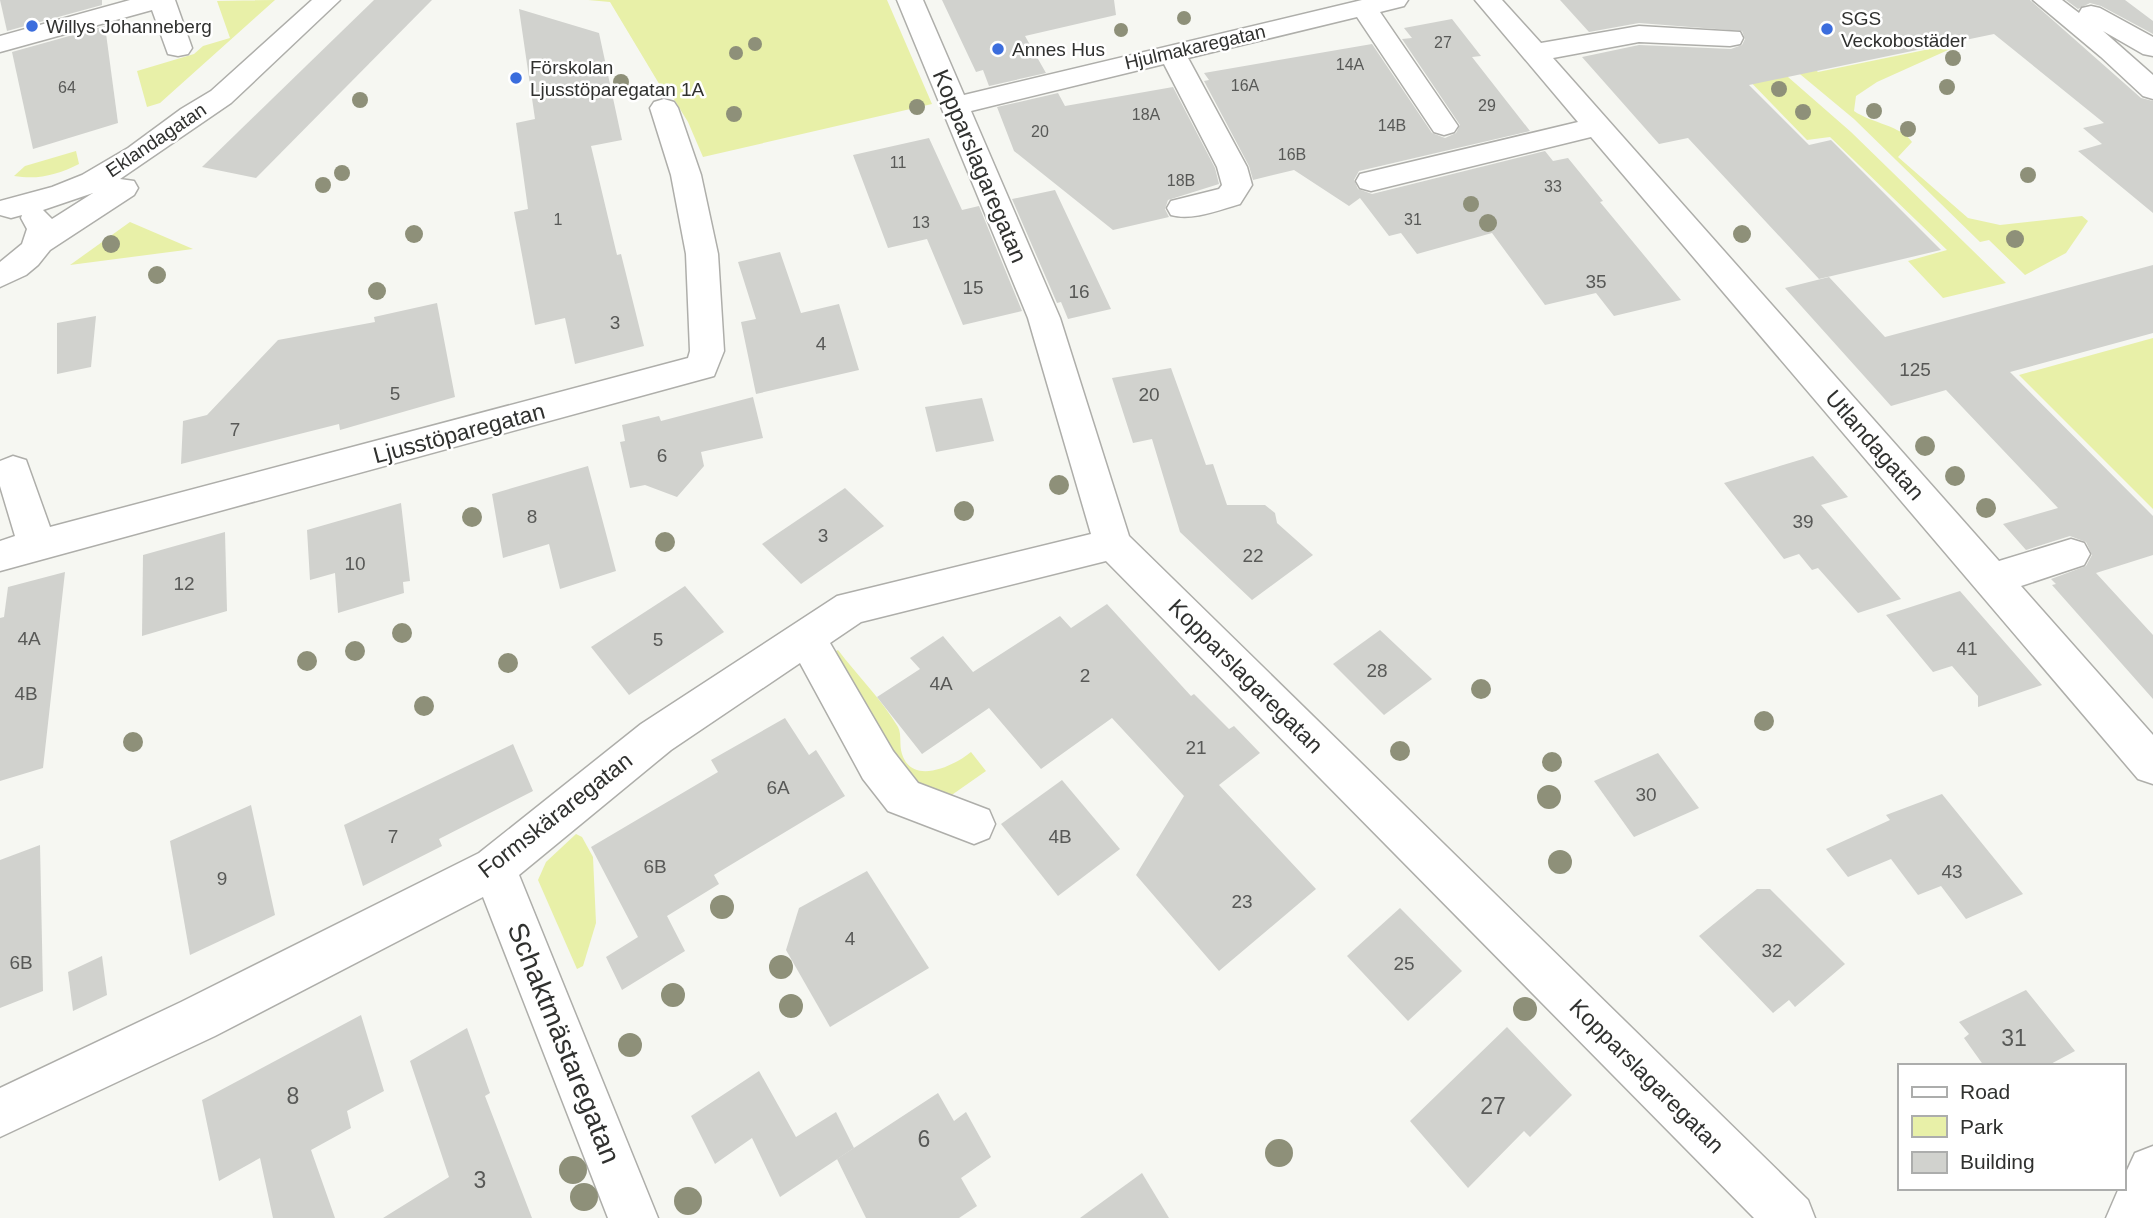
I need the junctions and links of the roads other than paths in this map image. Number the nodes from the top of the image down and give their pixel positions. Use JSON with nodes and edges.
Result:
{"nodes":[{"id":1,"x":161,"y":0,"type":"edge"},
{"id":2,"x":327,"y":0,"type":"edge"},
{"id":3,"x":910,"y":0,"type":"edge"},
{"id":4,"x":1395,"y":0,"type":"edge"},
{"id":5,"x":1488,"y":0,"type":"edge"},
{"id":6,"x":2046,"y":0,"type":"edge"},
{"id":7,"x":2059,"y":0,"type":"edge"},
{"id":8,"x":1364,"y":8,"type":"junction"},
{"id":9,"x":1730,"y":38,"type":"dead end"},
{"id":10,"x":0,"y":44,"type":"edge"},
{"id":11,"x":178,"y":48,"type":"dead end"},
{"id":12,"x":2153,"y":48,"type":"edge"},
{"id":13,"x":1171,"y":52,"type":"junction"},
{"id":14,"x":1533,"y":53,"type":"junction"},
{"id":15,"x":2153,"y":90,"type":"edge"},
{"id":16,"x":221,"y":97,"type":"junction"},
{"id":17,"x":955,"y":106,"type":"junction"},
{"id":18,"x":664,"y":108,"type":"dead end"},
{"id":19,"x":1444,"y":126,"type":"dead end"},
{"id":20,"x":1597,"y":126,"type":"junction"},
{"id":21,"x":1371,"y":181,"type":"dead end"},
{"id":22,"x":1182,"y":208,"type":"dead end"},
{"id":23,"x":5,"y":209,"type":"edge"},
{"id":24,"x":39,"y":242,"type":"junction"},
{"id":25,"x":0,"y":276,"type":"edge"},
{"id":26,"x":13,"y":470,"type":"dead end"},
{"id":27,"x":1113,"y":544,"type":"junction"},
{"id":28,"x":37,"y":546,"type":"junction"},
{"id":29,"x":2071,"y":554,"type":"dead end"},
{"id":30,"x":0,"y":556,"type":"edge"},
{"id":31,"x":1992,"y":579,"type":"junction"},
{"id":32,"x":806,"y":637,"type":"junction"},
{"id":33,"x":2153,"y":765,"type":"edge"},
{"id":34,"x":974,"y":824,"type":"dead end"},
{"id":35,"x":494,"y":868,"type":"junction"},
{"id":36,"x":0,"y":1113,"type":"edge"},
{"id":37,"x":2153,"y":1171,"type":"edge"},
{"id":38,"x":633,"y":1218,"type":"edge"},
{"id":39,"x":1790,"y":1218,"type":"edge"},
{"id":40,"x":2131,"y":1218,"type":"edge"}],
"edges":[{"from":1,"to":10,"type":"street"},
{"from":1,"to":11,"type":"street"},
{"from":2,"to":16,"type":"street","name":"Eklandagatan"},
{"from":3,"to":17,"type":"street","name":"Kopparslagaregatan"},
{"from":4,"to":8,"type":"street","name":"Hjulmakaregatan"},
{"from":5,"to":14,"type":"street","name":"Utlandagatan"},
{"from":6,"to":15,"type":"street"},
{"from":7,"to":12,"type":"street"},
{"from":8,"to":13,"type":"street","name":"Hjulmakaregatan"},
{"from":8,"to":19,"type":"street"},
{"from":9,"to":14,"type":"street"},
{"from":13,"to":17,"type":"street","name":"Hjulmakaregatan"},
{"from":13,"to":22,"type":"street"},
{"from":14,"to":20,"type":"street","name":"Utlandagatan"},
{"from":16,"to":23,"type":"street","name":"Eklandagatan"},
{"from":16,"to":24,"type":"street","name":"Eklandagatan"},
{"from":17,"to":27,"type":"street","name":"Kopparslagaregatan"},
{"from":18,"to":28,"type":"street","name":"Ljusstöparegatan"},
{"from":20,"to":21,"type":"street"},
{"from":20,"to":31,"type":"street","name":"Utlandagatan"},
{"from":23,"to":24,"type":"street","name":"Eklandagatan"},
{"from":24,"to":25,"type":"street","name":"Eklandagatan"},
{"from":26,"to":28,"type":"street"},
{"from":27,"to":32,"type":"street","name":"Formskäraregatan"},
{"from":27,"to":39,"type":"street","name":"Kopparslagaregatan"},
{"from":28,"to":30,"type":"street","name":"Ljusstöparegatan"},
{"from":29,"to":31,"type":"street"},
{"from":31,"to":33,"type":"street","name":"Utlandagatan"},
{"from":32,"to":34,"type":"street"},
{"from":32,"to":35,"type":"street","name":"Formskäraregatan"},
{"from":35,"to":36,"type":"street","name":"Formskäraregatan"},
{"from":35,"to":38,"type":"street","name":"Schaktmästaregatan"},
{"from":37,"to":40,"type":"street"}]}
